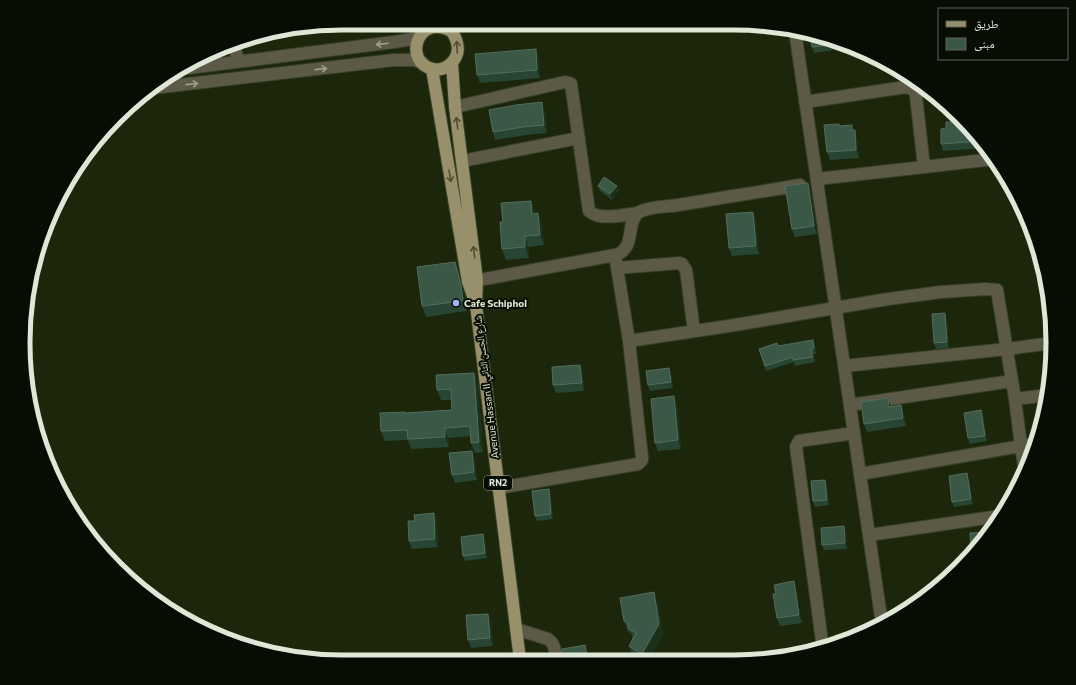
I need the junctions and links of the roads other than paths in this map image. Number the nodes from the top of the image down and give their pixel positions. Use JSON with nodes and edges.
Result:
{"nodes":[{"id":1,"x":422,"y":30,"type":"edge"},
{"id":2,"x":451,"y":30,"type":"edge"},
{"id":3,"x":796,"y":36,"type":"edge"},
{"id":4,"x":235,"y":49,"type":"edge"},
{"id":5,"x":238,"y":62,"type":"junction"},
{"id":6,"x":452,"y":63,"type":"junction"},
{"id":7,"x":427,"y":66,"type":"junction"},
{"id":8,"x":194,"y":67,"type":"edge"},
{"id":9,"x":164,"y":87,"type":"edge"},
{"id":10,"x":805,"y":102,"type":"junction"},
{"id":11,"x":455,"y":107,"type":"junction"},
{"id":12,"x":579,"y":138,"type":"junction"},
{"id":13,"x":462,"y":161,"type":"junction"},
{"id":14,"x":987,"y":161,"type":"edge"},
{"id":15,"x":924,"y":167,"type":"junction"},
{"id":16,"x":817,"y":180,"type":"junction"},
{"id":17,"x":638,"y":213,"type":"junction"},
{"id":18,"x":615,"y":255,"type":"junction"},
{"id":19,"x":617,"y":268,"type":"junction"},
{"id":20,"x":473,"y":281,"type":"junction"},
{"id":21,"x":836,"y":308,"type":"junction"},
{"id":22,"x":694,"y":331,"type":"junction"},
{"id":23,"x":629,"y":341,"type":"junction"},
{"id":24,"x":1046,"y":344,"type":"edge"},
{"id":25,"x":1007,"y":349,"type":"junction"},
{"id":26,"x":844,"y":366,"type":"junction"},
{"id":27,"x":1012,"y":381,"type":"junction"},
{"id":28,"x":1041,"y":396,"type":"edge"},
{"id":29,"x":1015,"y":399,"type":"junction"},
{"id":30,"x":850,"y":405,"type":"junction"},
{"id":31,"x":854,"y":432,"type":"junction"},
{"id":32,"x":1028,"y":445,"type":"edge"},
{"id":33,"x":1021,"y":446,"type":"junction"},
{"id":34,"x":1023,"y":459,"type":"edge"},
{"id":35,"x":860,"y":474,"type":"junction"},
{"id":36,"x":498,"y":488,"type":"junction"},
{"id":37,"x":992,"y":517,"type":"edge"},
{"id":38,"x":869,"y":535,"type":"junction"},
{"id":39,"x":881,"y":618,"type":"edge"},
{"id":40,"x":516,"y":629,"type":"junction"},
{"id":41,"x":822,"y":642,"type":"edge"},
{"id":42,"x":519,"y":655,"type":"edge"},
{"id":43,"x":555,"y":655,"type":"edge"}],
"edges":[{"from":1,"to":5,"type":"street","one_way":true},
{"from":1,"to":7,"type":"main road","number":"RN2"},
{"from":6,"to":2,"type":"main road","number":"RN2","one_way":true},
{"from":3,"to":10,"type":"street"},
{"from":4,"to":5,"type":"street"},
{"from":5,"to":8,"type":"street"},
{"from":6,"to":7,"type":"main road"},
{"from":6,"to":11,"type":"main road","name":"Avenue Hassan II شارع الحسن الثاني","number":"RN2"},
{"from":9,"to":7,"type":"street","one_way":true},
{"from":7,"to":20,"type":"main road","name":"Avenue Hassan II شارع الحسن الثاني","number":"RN2","one_way":true},
{"from":10,"to":15,"type":"street"},
{"from":10,"to":16,"type":"street"},
{"from":11,"to":12,"type":"street"},
{"from":13,"to":11,"type":"main road","name":"Avenue Hassan II شارع الحسن الثاني","number":"RN2","one_way":true},
{"from":12,"to":13,"type":"street"},
{"from":12,"to":17,"type":"street"},
{"from":20,"to":13,"type":"main road","name":"Avenue Hassan II شارع الحسن الثاني","number":"RN2","one_way":true},
{"from":14,"to":15,"type":"street"},
{"from":15,"to":16,"type":"street"},
{"from":16,"to":17,"type":"street"},
{"from":16,"to":21,"type":"street"},
{"from":17,"to":18,"type":"street"},
{"from":18,"to":19,"type":"street"},
{"from":18,"to":20,"type":"street"},
{"from":19,"to":22,"type":"street"},
{"from":19,"to":23,"type":"street"},
{"from":20,"to":36,"type":"main road","name":"Avenue Hassan II شارع الحسن الثاني","number":"RN2"},
{"from":21,"to":22,"type":"street"},
{"from":21,"to":25,"type":"street"},
{"from":21,"to":26,"type":"street"},
{"from":22,"to":23,"type":"street"},
{"from":23,"to":36,"type":"street"},
{"from":24,"to":25,"type":"street"},
{"from":25,"to":26,"type":"street"},
{"from":25,"to":27,"type":"street"},
{"from":26,"to":30,"type":"street"},
{"from":27,"to":29,"type":"street"},
{"from":27,"to":30,"type":"street"},
{"from":28,"to":29,"type":"street"},
{"from":29,"to":33,"type":"street"},
{"from":30,"to":31,"type":"street"},
{"from":31,"to":35,"type":"street"},
{"from":31,"to":41,"type":"street"},
{"from":32,"to":33,"type":"street"},
{"from":33,"to":34,"type":"street"},
{"from":33,"to":35,"type":"street"},
{"from":35,"to":38,"type":"street"},
{"from":36,"to":40,"type":"main road","name":"Avenue Hassan II شارع الحسن الثاني","number":"RN2"},
{"from":37,"to":38,"type":"street"},
{"from":38,"to":39,"type":"street"},
{"from":40,"to":42,"type":"main road","name":"Avenue Hassan II شارع الحسن الثاني","number":"RN2"},
{"from":40,"to":43,"type":"street"}]}
